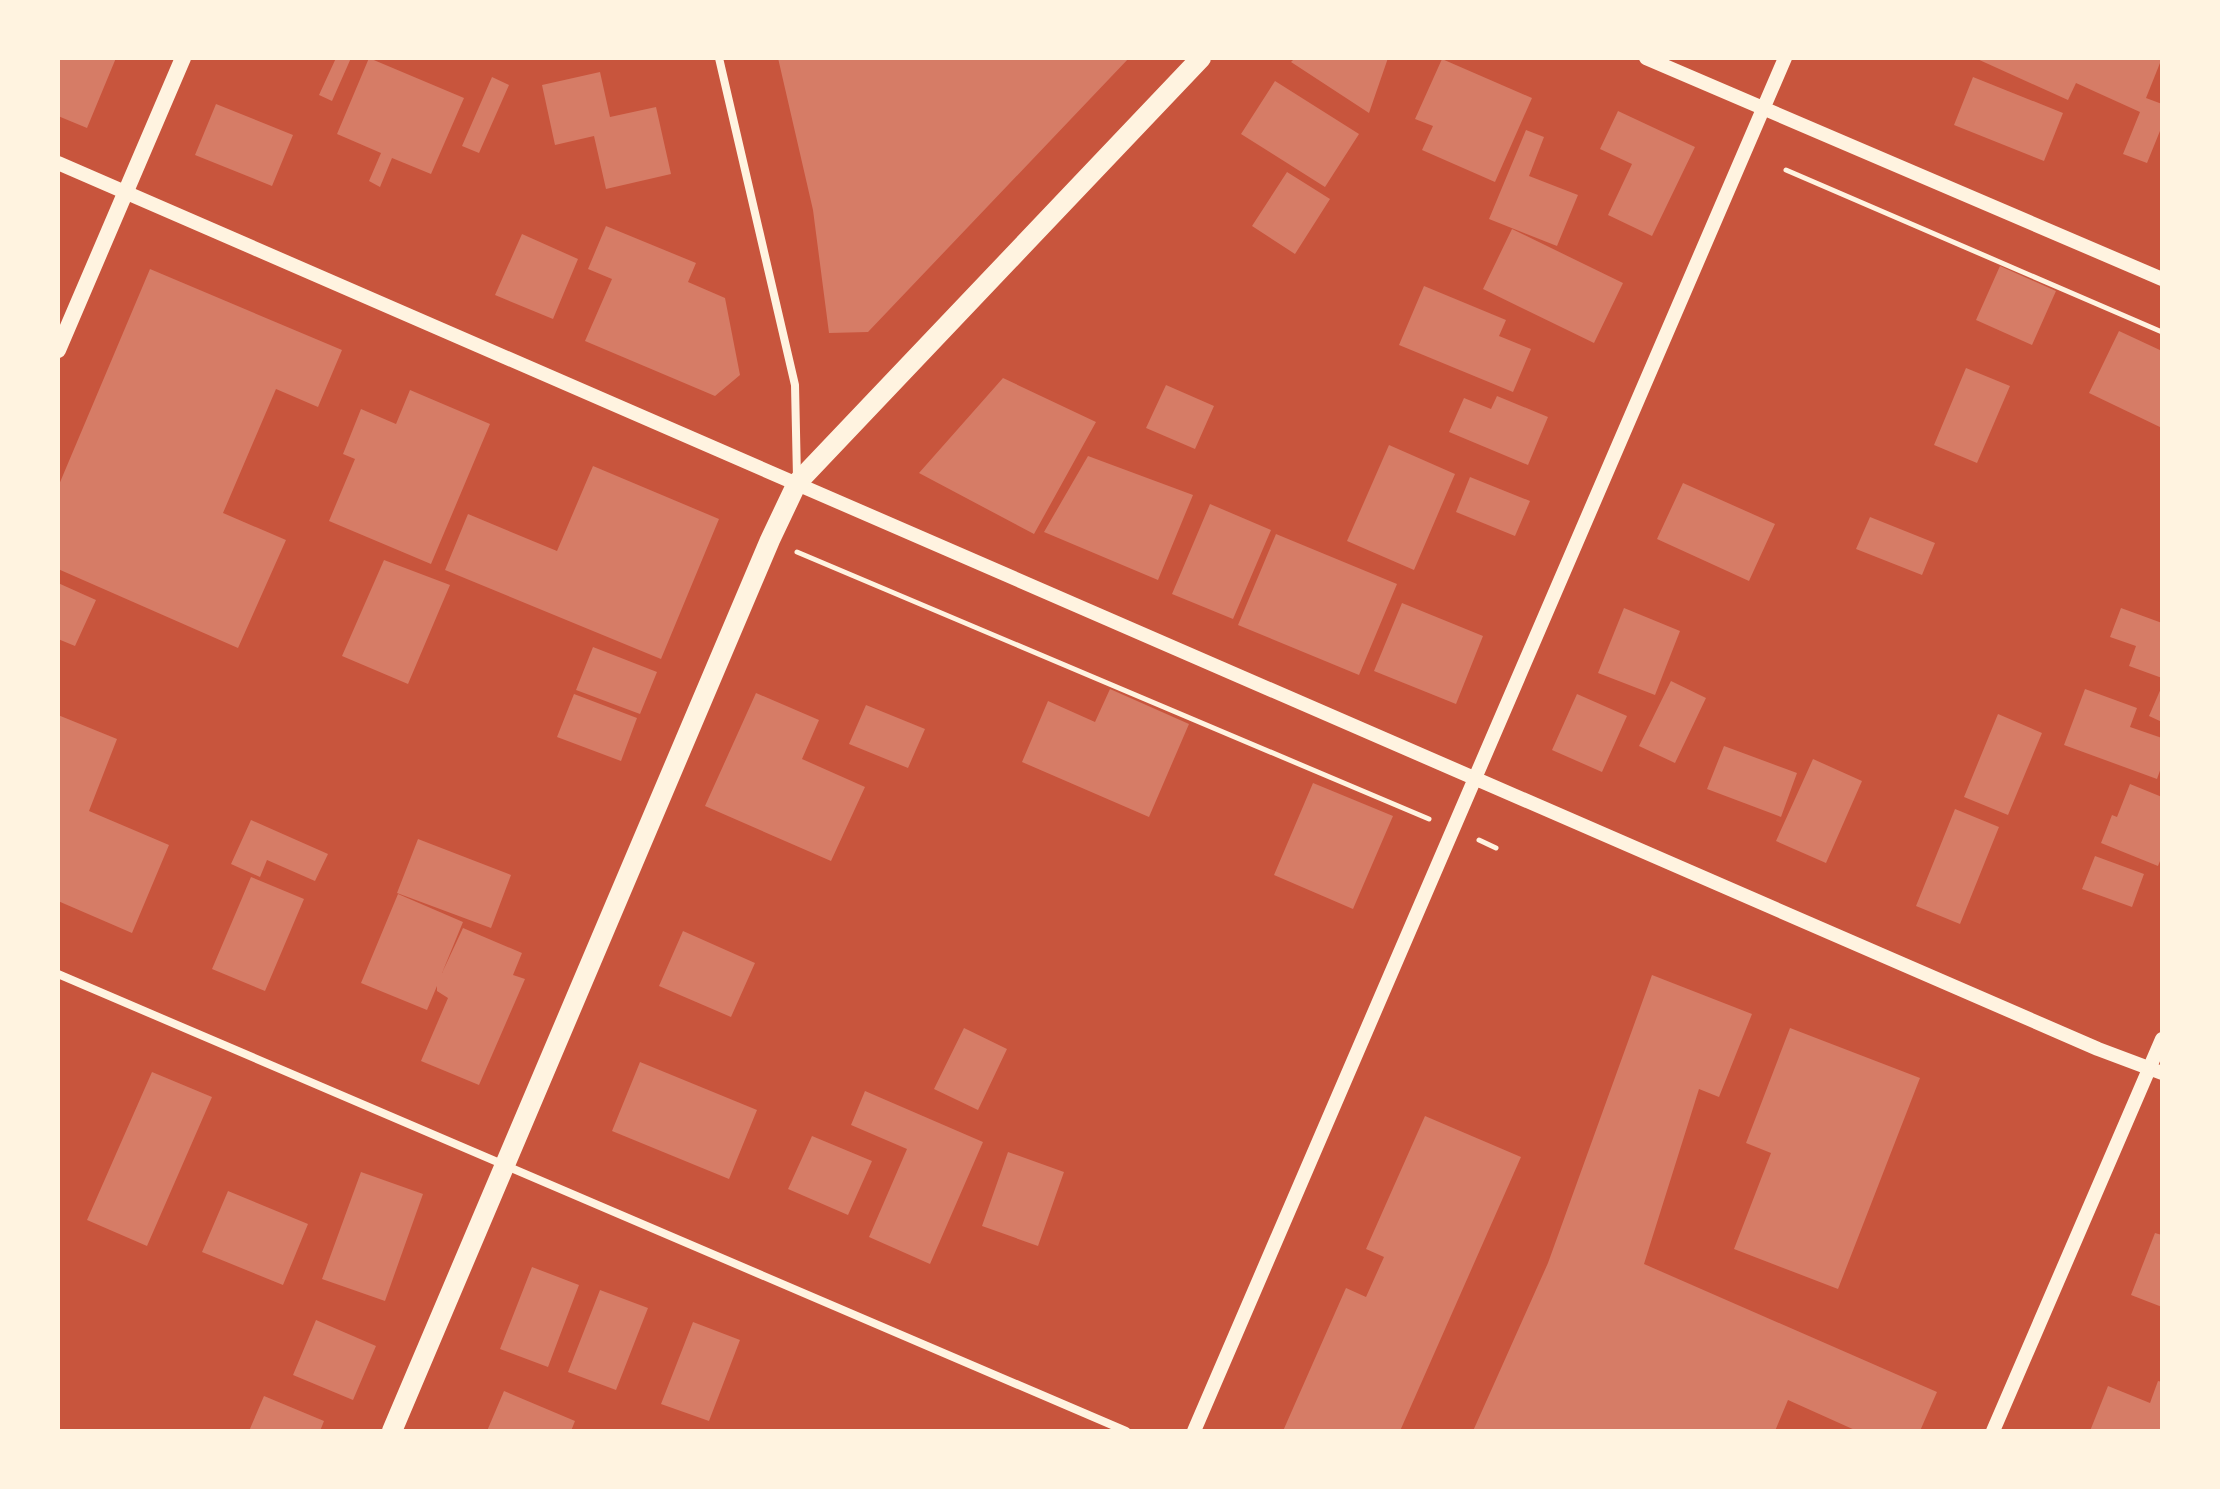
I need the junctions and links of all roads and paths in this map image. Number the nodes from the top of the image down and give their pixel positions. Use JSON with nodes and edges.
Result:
{"nodes":[{"id":1,"x":183,"y":58,"type":"edge"},
{"id":2,"x":719,"y":58,"type":"edge"},
{"id":3,"x":1201,"y":58,"type":"edge"},
{"id":4,"x":1646,"y":58,"type":"edge"},
{"id":5,"x":1785,"y":58,"type":"edge"},
{"id":6,"x":1763,"y":108,"type":"junction"},
{"id":7,"x":58,"y":163,"type":"edge"},
{"id":8,"x":1786,"y":170,"type":"dead end"},
{"id":9,"x":126,"y":191,"type":"junction"},
{"id":10,"x":2162,"y":279,"type":"edge"},
{"id":11,"x":2162,"y":332,"type":"edge"},
{"id":12,"x":58,"y":350,"type":"edge"},
{"id":13,"x":797,"y":483,"type":"junction"},
{"id":14,"x":770,"y":540,"type":"junction"},
{"id":15,"x":1475,"y":777,"type":"junction"},
{"id":16,"x":1453,"y":829,"type":"junction"},
{"id":17,"x":1496,"y":848,"type":"dead end"},
{"id":18,"x":58,"y":974,"type":"edge"},
{"id":19,"x":2162,"y":1039,"type":"edge"},
{"id":20,"x":2156,"y":1070,"type":"edge"},
{"id":21,"x":505,"y":1165,"type":"junction"},
{"id":22,"x":392,"y":1431,"type":"edge"},
{"id":23,"x":1126,"y":1431,"type":"edge"},
{"id":24,"x":1194,"y":1431,"type":"edge"},
{"id":25,"x":1993,"y":1431,"type":"edge"}],
"edges":[{"from":1,"to":9,"type":"main road"},
{"from":2,"to":13,"type":"street"},
{"from":3,"to":13,"type":"main road"},
{"from":4,"to":6,"type":"street"},
{"from":5,"to":6,"type":"street"},
{"from":6,"to":10,"type":"street"},
{"from":6,"to":15,"type":"street"},
{"from":7,"to":9,"type":"street"},
{"from":8,"to":11,"type":"path"},
{"from":9,"to":12,"type":"main road"},
{"from":9,"to":13,"type":"street"},
{"from":13,"to":14,"type":"main road"},
{"from":13,"to":15,"type":"street"},
{"from":14,"to":16,"type":"path"},
{"from":14,"to":21,"type":"main road"},
{"from":15,"to":16,"type":"street"},
{"from":15,"to":20,"type":"street"},
{"from":16,"to":17,"type":"path"},
{"from":16,"to":24,"type":"street"},
{"from":18,"to":21,"type":"street"},
{"from":19,"to":20,"type":"street"},
{"from":20,"to":25,"type":"street"},
{"from":21,"to":22,"type":"main road"},
{"from":21,"to":23,"type":"street"}]}
